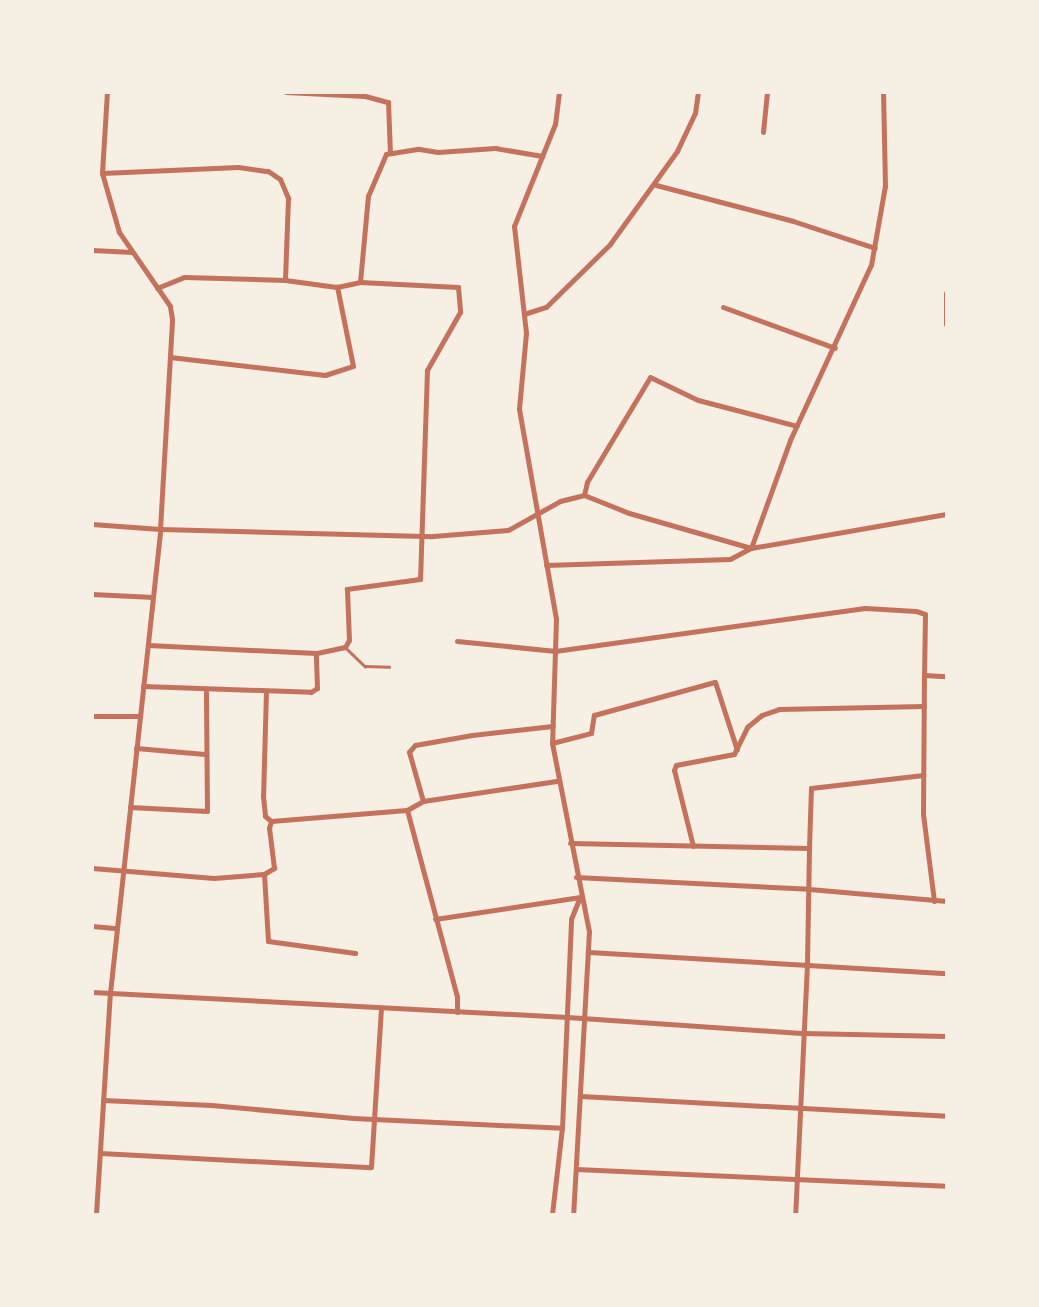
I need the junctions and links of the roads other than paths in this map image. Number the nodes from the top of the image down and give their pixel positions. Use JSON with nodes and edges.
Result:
{"nodes":[{"id":1,"x":107,"y":92,"type":"edge"},
{"id":2,"x":286,"y":92,"type":"edge"},
{"id":3,"x":559,"y":92,"type":"edge"},
{"id":4,"x":698,"y":92,"type":"edge"},
{"id":5,"x":767,"y":92,"type":"edge"},
{"id":6,"x":883,"y":92,"type":"edge"},
{"id":7,"x":763,"y":132,"type":"dead end"},
{"id":8,"x":390,"y":153,"type":"junction"},
{"id":9,"x":542,"y":156,"type":"junction"},
{"id":10,"x":102,"y":173,"type":"junction"},
{"id":11,"x":656,"y":185,"type":"junction"},
{"id":12,"x":875,"y":248,"type":"junction"},
{"id":13,"x":92,"y":250,"type":"edge"},
{"id":14,"x":132,"y":252,"type":"junction"},
{"id":15,"x":285,"y":280,"type":"junction"},
{"id":16,"x":360,"y":282,"type":"junction"},
{"id":17,"x":337,"y":287,"type":"junction"},
{"id":18,"x":157,"y":288,"type":"junction"},
{"id":19,"x":946,"y":293,"type":"edge"},
{"id":20,"x":723,"y":307,"type":"dead end"},
{"id":21,"x":524,"y":314,"type":"junction"},
{"id":22,"x":946,"y":324,"type":"edge"},
{"id":23,"x":835,"y":348,"type":"junction"},
{"id":24,"x":170,"y":357,"type":"junction"},
{"id":25,"x":797,"y":426,"type":"junction"},
{"id":26,"x":584,"y":496,"type":"junction"},
{"id":27,"x":537,"y":514,"type":"junction"},
{"id":28,"x":946,"y":514,"type":"edge"},
{"id":29,"x":92,"y":524,"type":"edge"},
{"id":30,"x":160,"y":530,"type":"junction"},
{"id":31,"x":421,"y":535,"type":"junction"},
{"id":32,"x":752,"y":548,"type":"junction"},
{"id":33,"x":546,"y":565,"type":"junction"},
{"id":34,"x":92,"y":594,"type":"edge"},
{"id":35,"x":153,"y":597,"type":"junction"},
{"id":36,"x":458,"y":642,"type":"dead end"},
{"id":37,"x":148,"y":645,"type":"junction"},
{"id":38,"x":345,"y":647,"type":"junction"},
{"id":39,"x":554,"y":651,"type":"junction"},
{"id":40,"x":316,"y":653,"type":"junction"},
{"id":41,"x":389,"y":667,"type":"dead end"},
{"id":42,"x":924,"y":675,"type":"junction"},
{"id":43,"x":946,"y":676,"type":"edge"},
{"id":44,"x":143,"y":686,"type":"junction"},
{"id":45,"x":206,"y":689,"type":"junction"},
{"id":46,"x":266,"y":691,"type":"junction"},
{"id":47,"x":924,"y":706,"type":"junction"},
{"id":48,"x":92,"y":716,"type":"edge"},
{"id":49,"x":140,"y":716,"type":"junction"},
{"id":50,"x":552,"y":726,"type":"junction"},
{"id":51,"x":552,"y":743,"type":"junction"},
{"id":52,"x":136,"y":748,"type":"junction"},
{"id":53,"x":737,"y":750,"type":"junction"},
{"id":54,"x":205,"y":754,"type":"junction"},
{"id":55,"x":924,"y":775,"type":"junction"},
{"id":56,"x":557,"y":781,"type":"junction"},
{"id":57,"x":423,"y":802,"type":"junction"},
{"id":58,"x":130,"y":807,"type":"junction"},
{"id":59,"x":407,"y":810,"type":"junction"},
{"id":60,"x":271,"y":821,"type":"junction"},
{"id":61,"x":570,"y":843,"type":"junction"},
{"id":62,"x":693,"y":846,"type":"junction"},
{"id":63,"x":809,"y":848,"type":"junction"},
{"id":64,"x":92,"y":868,"type":"edge"},
{"id":65,"x":124,"y":870,"type":"junction"},
{"id":66,"x":264,"y":874,"type":"junction"},
{"id":67,"x":576,"y":877,"type":"junction"},
{"id":68,"x":809,"y":890,"type":"junction"},
{"id":69,"x":580,"y":897,"type":"junction"},
{"id":70,"x":934,"y":901,"type":"junction"},
{"id":71,"x":946,"y":901,"type":"edge"},
{"id":72,"x":435,"y":919,"type":"junction"},
{"id":73,"x":92,"y":926,"type":"edge"},
{"id":74,"x":117,"y":928,"type":"junction"},
{"id":75,"x":589,"y":952,"type":"junction"},
{"id":76,"x":355,"y":953,"type":"dead end"},
{"id":77,"x":807,"y":964,"type":"junction"},
{"id":78,"x":946,"y":973,"type":"edge"},
{"id":79,"x":92,"y":992,"type":"edge"},
{"id":80,"x":110,"y":993,"type":"junction"},
{"id":81,"x":381,"y":1008,"type":"junction"},
{"id":82,"x":457,"y":1012,"type":"junction"},
{"id":83,"x":567,"y":1017,"type":"junction"},
{"id":84,"x":586,"y":1019,"type":"junction"},
{"id":85,"x":804,"y":1034,"type":"junction"},
{"id":86,"x":946,"y":1036,"type":"edge"},
{"id":87,"x":581,"y":1096,"type":"junction"},
{"id":88,"x":103,"y":1100,"type":"junction"},
{"id":89,"x":801,"y":1108,"type":"junction"},
{"id":90,"x":946,"y":1116,"type":"edge"},
{"id":91,"x":376,"y":1120,"type":"junction"},
{"id":92,"x":562,"y":1128,"type":"junction"},
{"id":93,"x":100,"y":1153,"type":"junction"},
{"id":94,"x":576,"y":1169,"type":"junction"},
{"id":95,"x":798,"y":1180,"type":"junction"},
{"id":96,"x":946,"y":1186,"type":"edge"},
{"id":97,"x":96,"y":1214,"type":"edge"},
{"id":98,"x":552,"y":1214,"type":"edge"},
{"id":99,"x":573,"y":1214,"type":"edge"},
{"id":100,"x":795,"y":1214,"type":"edge"}],
"edges":[{"from":1,"to":10,"type":"street"},
{"from":2,"to":8,"type":"street"},
{"from":3,"to":9,"type":"street"},
{"from":4,"to":11,"type":"street"},
{"from":5,"to":7,"type":"street"},
{"from":6,"to":12,"type":"street"},
{"from":8,"to":9,"type":"street"},
{"from":8,"to":16,"type":"street"},
{"from":9,"to":21,"type":"street"},
{"from":10,"to":14,"type":"street"},
{"from":10,"to":15,"type":"street"},
{"from":11,"to":12,"type":"street"},
{"from":11,"to":21,"type":"street"},
{"from":12,"to":23,"type":"street"},
{"from":13,"to":14,"type":"street"},
{"from":14,"to":18,"type":"street"},
{"from":15,"to":17,"type":"street"},
{"from":15,"to":18,"type":"street"},
{"from":16,"to":17,"type":"street"},
{"from":16,"to":31,"type":"street"},
{"from":17,"to":24,"type":"street"},
{"from":18,"to":24,"type":"street"},
{"from":19,"to":22,"type":"street"},
{"from":20,"to":23,"type":"street"},
{"from":21,"to":27,"type":"street"},
{"from":23,"to":25,"type":"street"},
{"from":24,"to":30,"type":"street"},
{"from":25,"to":26,"type":"street"},
{"from":25,"to":32,"type":"street"},
{"from":26,"to":27,"type":"street"},
{"from":26,"to":32,"type":"street"},
{"from":27,"to":31,"type":"street"},
{"from":27,"to":33,"type":"street"},
{"from":28,"to":32,"type":"street"},
{"from":29,"to":30,"type":"street"},
{"from":30,"to":31,"type":"street"},
{"from":30,"to":35,"type":"street"},
{"from":31,"to":38,"type":"street"},
{"from":32,"to":33,"type":"street"},
{"from":33,"to":39,"type":"street"},
{"from":34,"to":35,"type":"street"},
{"from":35,"to":37,"type":"street"},
{"from":36,"to":39,"type":"street"},
{"from":37,"to":40,"type":"street"},
{"from":37,"to":44,"type":"street"},
{"from":38,"to":40,"type":"street"},
{"from":38,"to":41,"type":"lane"},
{"from":39,"to":42,"type":"street"},
{"from":39,"to":50,"type":"street"},
{"from":40,"to":46,"type":"street"},
{"from":42,"to":43,"type":"street"},
{"from":42,"to":47,"type":"street"},
{"from":44,"to":45,"type":"street"},
{"from":44,"to":49,"type":"street"},
{"from":45,"to":46,"type":"street"},
{"from":45,"to":54,"type":"street"},
{"from":46,"to":60,"type":"street"},
{"from":47,"to":53,"type":"street"},
{"from":47,"to":55,"type":"street"},
{"from":48,"to":49,"type":"street"},
{"from":49,"to":52,"type":"street"},
{"from":50,"to":51,"type":"street"},
{"from":50,"to":57,"type":"street"},
{"from":51,"to":53,"type":"street"},
{"from":51,"to":56,"type":"street"},
{"from":52,"to":54,"type":"street"},
{"from":52,"to":58,"type":"street"},
{"from":53,"to":62,"type":"street"},
{"from":54,"to":58,"type":"street"},
{"from":55,"to":63,"type":"street"},
{"from":55,"to":70,"type":"street"},
{"from":56,"to":57,"type":"street"},
{"from":56,"to":61,"type":"street"},
{"from":57,"to":59,"type":"street"},
{"from":58,"to":65,"type":"street"},
{"from":59,"to":60,"type":"street"},
{"from":59,"to":72,"type":"street"},
{"from":60,"to":66,"type":"street"},
{"from":61,"to":62,"type":"street"},
{"from":61,"to":67,"type":"street"},
{"from":62,"to":63,"type":"street"},
{"from":63,"to":68,"type":"street"},
{"from":64,"to":65,"type":"street"},
{"from":65,"to":66,"type":"street"},
{"from":65,"to":74,"type":"street"},
{"from":66,"to":76,"type":"street"},
{"from":67,"to":68,"type":"street"},
{"from":67,"to":69,"type":"street"},
{"from":68,"to":70,"type":"street"},
{"from":68,"to":77,"type":"street"},
{"from":69,"to":72,"type":"street"},
{"from":69,"to":75,"type":"street"},
{"from":69,"to":83,"type":"street"},
{"from":70,"to":71,"type":"street"},
{"from":72,"to":82,"type":"street"},
{"from":73,"to":74,"type":"street"},
{"from":74,"to":80,"type":"street"},
{"from":75,"to":77,"type":"street"},
{"from":75,"to":84,"type":"street"},
{"from":77,"to":78,"type":"street"},
{"from":77,"to":85,"type":"street"},
{"from":79,"to":80,"type":"street"},
{"from":80,"to":81,"type":"street"},
{"from":80,"to":88,"type":"street"},
{"from":81,"to":82,"type":"street"},
{"from":81,"to":91,"type":"street"},
{"from":82,"to":83,"type":"street"},
{"from":83,"to":84,"type":"street"},
{"from":83,"to":92,"type":"street"},
{"from":84,"to":85,"type":"street"},
{"from":84,"to":87,"type":"street"},
{"from":85,"to":86,"type":"street"},
{"from":85,"to":89,"type":"street"},
{"from":87,"to":89,"type":"street"},
{"from":87,"to":94,"type":"street"},
{"from":88,"to":91,"type":"street"},
{"from":88,"to":93,"type":"street"},
{"from":89,"to":90,"type":"street"},
{"from":89,"to":95,"type":"street"},
{"from":91,"to":92,"type":"street"},
{"from":91,"to":93,"type":"street"},
{"from":92,"to":98,"type":"street"},
{"from":93,"to":97,"type":"street"},
{"from":94,"to":95,"type":"street"},
{"from":94,"to":99,"type":"street"},
{"from":95,"to":96,"type":"street"},
{"from":95,"to":100,"type":"street"}]}
